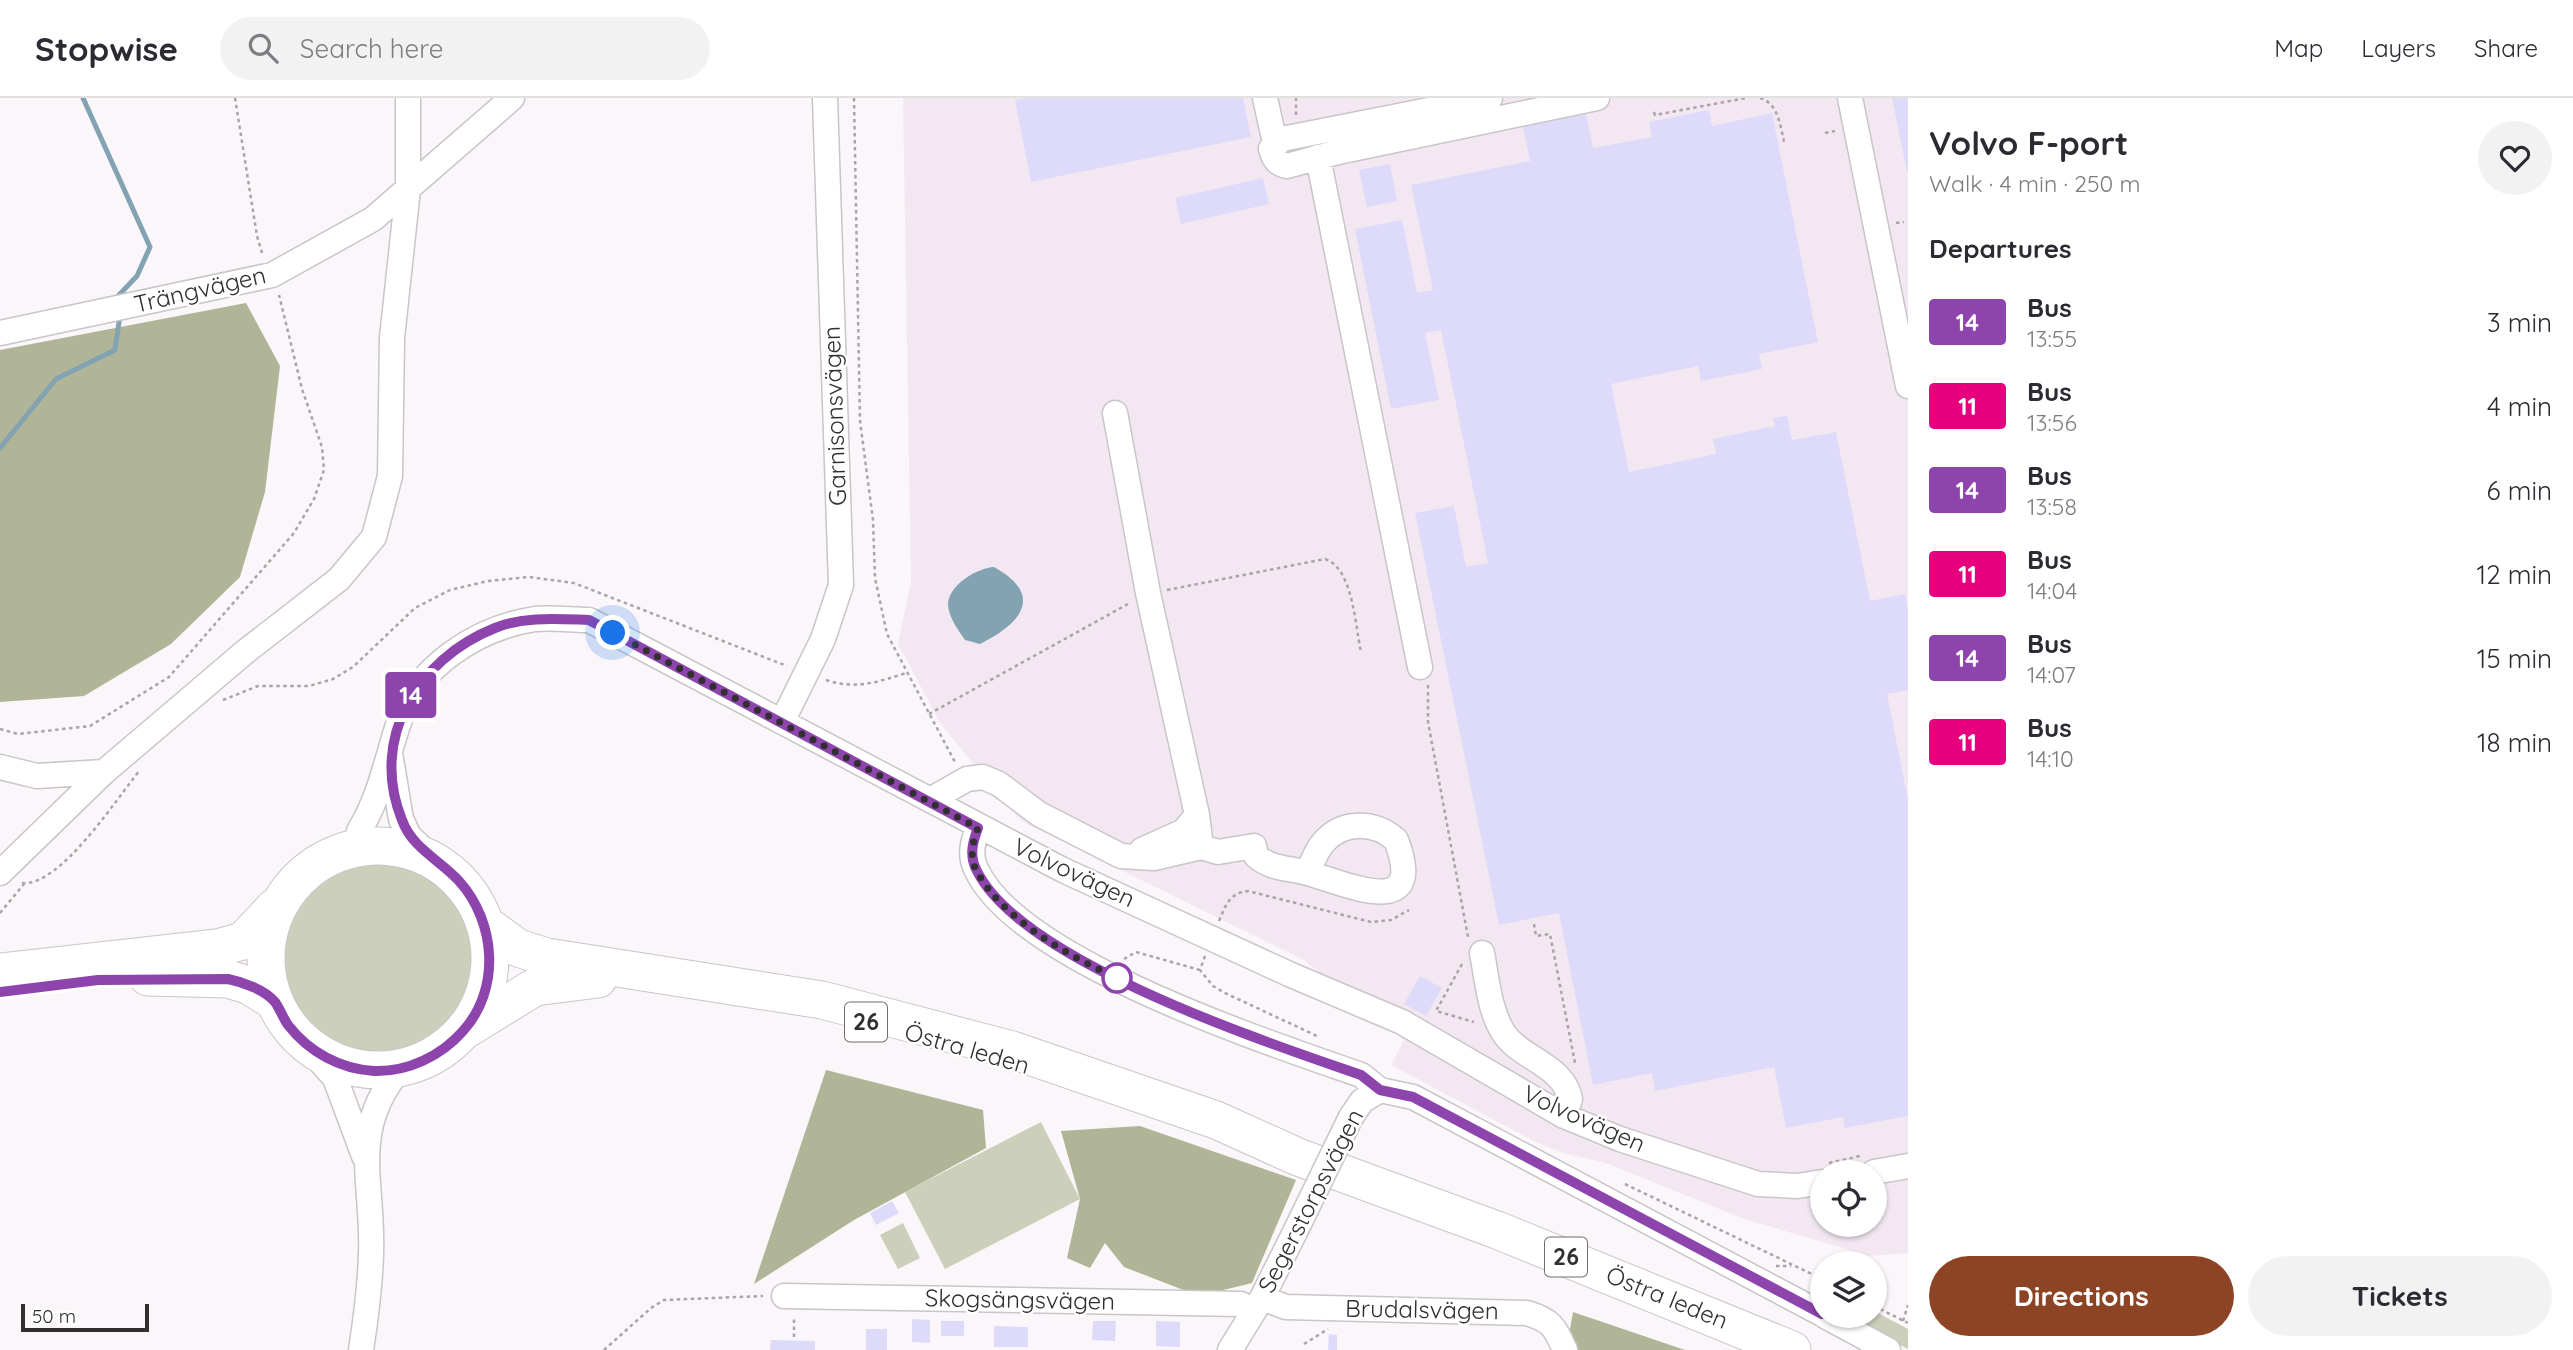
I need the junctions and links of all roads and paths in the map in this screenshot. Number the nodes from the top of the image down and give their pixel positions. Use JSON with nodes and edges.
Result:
{"nodes":[{"id":1,"x":235,"y":98,"type":"edge"},
{"id":2,"x":408,"y":98,"type":"edge"},
{"id":3,"x":512,"y":98,"type":"edge"},
{"id":4,"x":825,"y":98,"type":"edge"},
{"id":5,"x":854,"y":98,"type":"edge"},
{"id":6,"x":1265,"y":98,"type":"edge"},
{"id":7,"x":1490,"y":98,"type":"edge"},
{"id":8,"x":1597,"y":98,"type":"edge"},
{"id":9,"x":1746,"y":98,"type":"edge"},
{"id":10,"x":1760,"y":98,"type":"edge"},
{"id":11,"x":1850,"y":98,"type":"edge"},
{"id":12,"x":1654,"y":112,"type":"dead end"},
{"id":13,"x":1842,"y":130,"type":"dead end"},
{"id":14,"x":1825,"y":133,"type":"dead end"},
{"id":15,"x":1788,"y":141,"type":"dead end"},
{"id":16,"x":1275,"y":143,"type":"junction"},
{"id":17,"x":1318,"y":157,"type":"junction"},
{"id":18,"x":408,"y":189,"type":"junction"},
{"id":19,"x":272,"y":275,"type":"junction"},
{"id":20,"x":0,"y":333,"type":"edge"},
{"id":21,"x":1908,"y":386,"type":"edge"},
{"id":22,"x":1115,"y":413,"type":"dead end"},
{"id":23,"x":1424,"y":672,"type":"joint"},
{"id":24,"x":782,"y":722,"type":"junction"},
{"id":25,"x":0,"y":729,"type":"edge"},
{"id":26,"x":391,"y":758,"type":"junction"},
{"id":27,"x":0,"y":767,"type":"edge"},
{"id":28,"x":104,"y":772,"type":"junction"},
{"id":29,"x":960,"y":772,"type":"dead end"},
{"id":30,"x":930,"y":800,"type":"junction"},
{"id":31,"x":1197,"y":815,"type":"junction"},
{"id":32,"x":978,"y":828,"type":"junction"},
{"id":33,"x":364,"y":847,"type":"junction"},
{"id":34,"x":1201,"y":847,"type":"junction"},
{"id":35,"x":1121,"y":856,"type":"junction"},
{"id":36,"x":438,"y":864,"type":"junction"},
{"id":37,"x":1308,"y":872,"type":"dead end"},
{"id":38,"x":0,"y":873,"type":"edge"},
{"id":39,"x":24,"y":884,"type":"dead end"},
{"id":40,"x":281,"y":901,"type":"junction"},
{"id":41,"x":1409,"y":910,"type":"dead end"},
{"id":42,"x":0,"y":913,"type":"edge"},
{"id":43,"x":1220,"y":921,"type":"dead end"},
{"id":44,"x":485,"y":924,"type":"junction"},
{"id":45,"x":1534,"y":924,"type":"dead end"},
{"id":46,"x":1208,"y":950,"type":"dead end"},
{"id":47,"x":1471,"y":952,"type":"junction"},
{"id":48,"x":1123,"y":960,"type":"dead end"},
{"id":49,"x":1200,"y":970,"type":"junction"},
{"id":50,"x":0,"y":972,"type":"edge"},
{"id":51,"x":0,"y":992,"type":"edge"},
{"id":52,"x":274,"y":1001,"type":"junction"},
{"id":53,"x":1477,"y":1024,"type":"dead end"},
{"id":54,"x":465,"y":1030,"type":"junction"},
{"id":55,"x":1320,"y":1037,"type":"dead end"},
{"id":56,"x":304,"y":1043,"type":"junction"},
{"id":57,"x":1575,"y":1067,"type":"dead end"},
{"id":58,"x":400,"y":1069,"type":"junction"},
{"id":59,"x":1380,"y":1090,"type":"junction"},
{"id":60,"x":1564,"y":1116,"type":"junction"},
{"id":61,"x":1266,"y":1143,"type":"junction"},
{"id":62,"x":366,"y":1160,"type":"junction"},
{"id":63,"x":1887,"y":1165,"type":"edge"},
{"id":64,"x":1908,"y":1166,"type":"edge"},
{"id":65,"x":1810,"y":1180,"type":"edge"},
{"id":66,"x":784,"y":1296,"type":"joint"},
{"id":67,"x":1258,"y":1304,"type":"junction"},
{"id":68,"x":1908,"y":1305,"type":"edge"},
{"id":69,"x":1810,"y":1308,"type":"edge"},
{"id":70,"x":1887,"y":1313,"type":"edge"},
{"id":71,"x":1903,"y":1321,"type":"junction"},
{"id":72,"x":1908,"y":1323,"type":"edge"},
{"id":73,"x":1331,"y":1327,"type":"dead end"},
{"id":74,"x":1847,"y":1328,"type":"edge"},
{"id":75,"x":1304,"y":1344,"type":"dead end"},
{"id":76,"x":361,"y":1350,"type":"edge"},
{"id":77,"x":604,"y":1350,"type":"edge"},
{"id":78,"x":1230,"y":1350,"type":"edge"},
{"id":79,"x":1565,"y":1350,"type":"edge"},
{"id":80,"x":1792,"y":1350,"type":"edge"},
{"id":81,"x":1888,"y":1350,"type":"edge"}],
"edges":[{"from":1,"to":19,"type":"path"},
{"from":2,"to":18,"type":"street"},
{"from":3,"to":18,"type":"street","name":"Trängvägen"},
{"from":4,"to":24,"type":"street","name":"Garnisonsvägen"},
{"from":5,"to":29,"type":"path"},
{"from":6,"to":16,"type":"street"},
{"from":7,"to":16,"type":"street"},
{"from":8,"to":17,"type":"street"},
{"from":9,"to":12,"type":"path"},
{"from":10,"to":15,"type":"path"},
{"from":11,"to":21,"type":"street"},
{"from":13,"to":14,"type":"path"},
{"from":16,"to":17,"type":"street"},
{"from":17,"to":23,"type":"street"},
{"from":18,"to":19,"type":"street","name":"Trängvägen"},
{"from":18,"to":28,"type":"street"},
{"from":19,"to":20,"type":"street","name":"Trängvägen"},
{"from":19,"to":25,"type":"path"},
{"from":22,"to":31,"type":"street"},
{"from":23,"to":47,"type":"path"},
{"from":24,"to":26,"type":"street","name":"Volvovägen"},
{"from":24,"to":30,"type":"street","name":"Volvovägen"},
{"from":26,"to":33,"type":"street"},
{"from":26,"to":36,"type":"street"},
{"from":27,"to":28,"type":"street"},
{"from":28,"to":38,"type":"street"},
{"from":30,"to":32,"type":"street","name":"Volvovägen"},
{"from":30,"to":35,"type":"street"},
{"from":31,"to":34,"type":"street"},
{"from":31,"to":35,"type":"street"},
{"from":32,"to":59,"type":"street"},
{"from":32,"to":60,"type":"street","name":"Volvovägen"},
{"from":33,"to":36,"type":"highway","number":"26"},
{"from":33,"to":40,"type":"highway","number":"26"},
{"from":34,"to":35,"type":"street"},
{"from":34,"to":37,"type":"street"},
{"from":36,"to":44,"type":"highway","number":"26"},
{"from":39,"to":42,"type":"path"},
{"from":40,"to":50,"type":"highway","number":"26"},
{"from":40,"to":52,"type":"highway","number":"26"},
{"from":41,"to":43,"type":"path"},
{"from":44,"to":54,"type":"highway","number":"26"},
{"from":44,"to":61,"type":"highway","name":"Östra leden","number":"26"},
{"from":45,"to":57,"type":"path"},
{"from":46,"to":49,"type":"path"},
{"from":47,"to":53,"type":"path"},
{"from":47,"to":60,"type":"street"},
{"from":48,"to":49,"type":"path"},
{"from":49,"to":55,"type":"path"},
{"from":51,"to":52,"type":"highway","number":"26"},
{"from":52,"to":56,"type":"highway","number":"26"},
{"from":54,"to":58,"type":"highway","number":"26"},
{"from":54,"to":61,"type":"highway","name":"Östra leden","number":"26"},
{"from":56,"to":58,"type":"highway","number":"26"},
{"from":56,"to":62,"type":"street"},
{"from":58,"to":62,"type":"street"},
{"from":59,"to":67,"type":"street","name":"Segerstorpsvägen","bridge":true},
{"from":59,"to":69,"type":"street","name":"Segerstorpsvägen"},
{"from":60,"to":65,"type":"street","name":"Volvovägen"},
{"from":61,"to":80,"type":"highway","name":"Östra leden","number":"26"},
{"from":62,"to":76,"type":"street"},
{"from":63,"to":64,"type":"street"},
{"from":66,"to":67,"type":"street","name":"Skogsängsvägen"},
{"from":66,"to":77,"type":"path"},
{"from":67,"to":78,"type":"street","name":"Segerstorpsvägen"},
{"from":67,"to":79,"type":"street","name":"Brudalsvägen"},
{"from":68,"to":71,"type":"path"},
{"from":70,"to":71,"type":"path"},
{"from":71,"to":72,"type":"path"},
{"from":73,"to":75,"type":"path"},
{"from":74,"to":81,"type":"street","name":"Segerstorpsvägen"}]}
